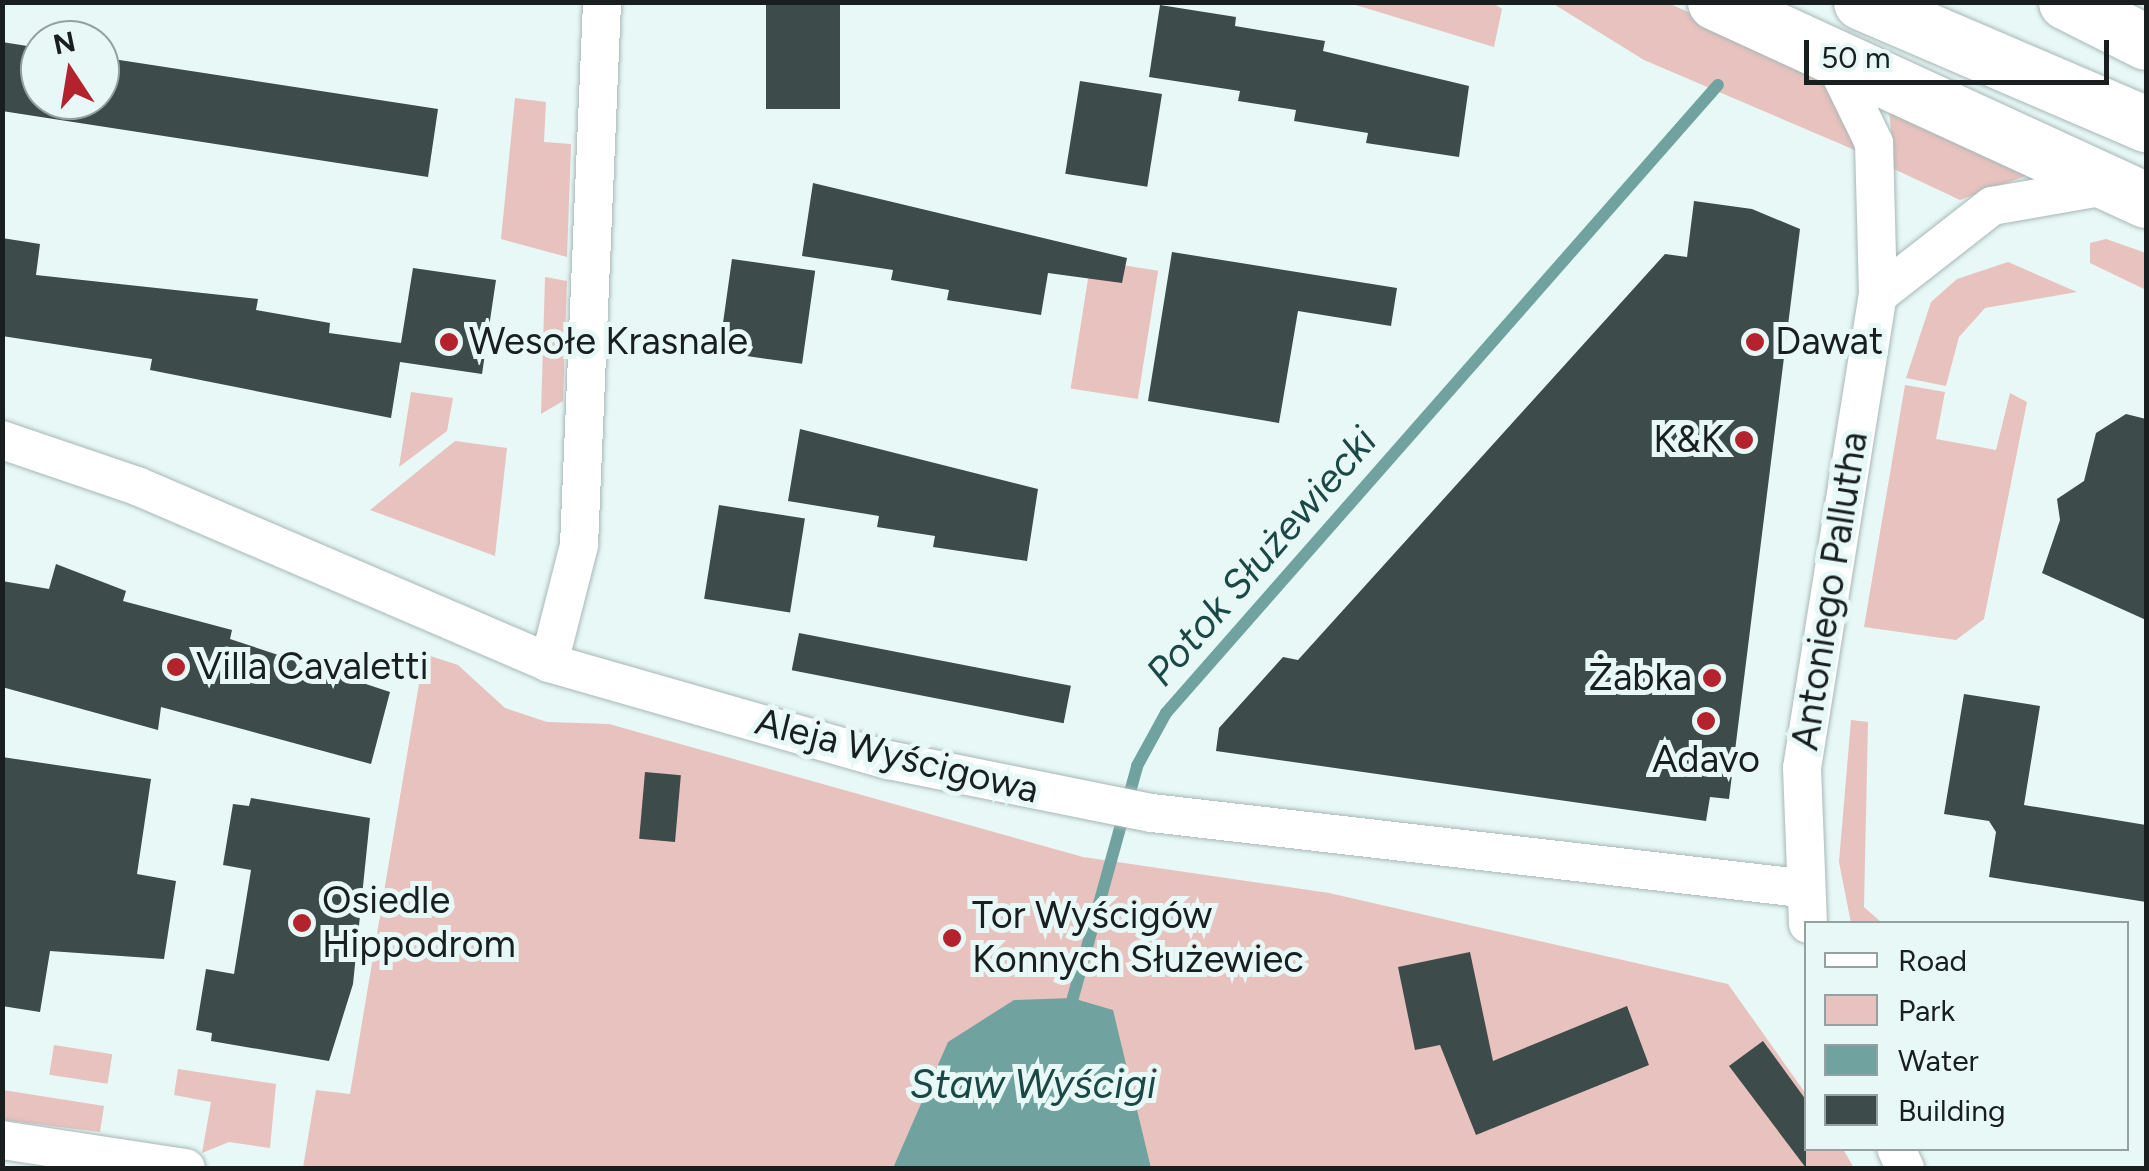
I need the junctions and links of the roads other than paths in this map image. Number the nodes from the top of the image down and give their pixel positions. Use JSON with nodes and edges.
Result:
{"nodes":[{"id":1,"x":602,"y":2,"type":"edge"},
{"id":2,"x":1715,"y":2,"type":"edge"},
{"id":3,"x":1861,"y":2,"type":"edge"},
{"id":4,"x":2066,"y":2,"type":"edge"},
{"id":5,"x":2146,"y":42,"type":"edge"},
{"id":6,"x":1831,"y":55,"type":"junction"},
{"id":7,"x":2146,"y":124,"type":"edge"},
{"id":8,"x":2130,"y":193,"type":"edge"},
{"id":9,"x":1878,"y":295,"type":"junction"},
{"id":10,"x":2,"y":440,"type":"edge"},
{"id":11,"x":549,"y":663,"type":"junction"},
{"id":12,"x":1804,"y":906,"type":"edge"},
{"id":13,"x":2,"y":1140,"type":"edge"},
{"id":14,"x":186,"y":1168,"type":"edge"}],
"edges":[{"from":1,"to":11,"type":"street"},
{"from":2,"to":6,"type":"main road"},
{"from":3,"to":7,"type":"main road"},
{"from":4,"to":5,"type":"main road"},
{"from":6,"to":8,"type":"main road"},
{"from":6,"to":9,"type":"street","name":"Antoniego Pallutha"},
{"from":8,"to":9,"type":"street"},
{"from":9,"to":12,"type":"street","name":"Antoniego Pallutha"},
{"from":10,"to":11,"type":"street","name":"Aleja Wyścigowa"},
{"from":11,"to":12,"type":"street","name":"Aleja Wyścigowa"},
{"from":13,"to":14,"type":"street"}]}
